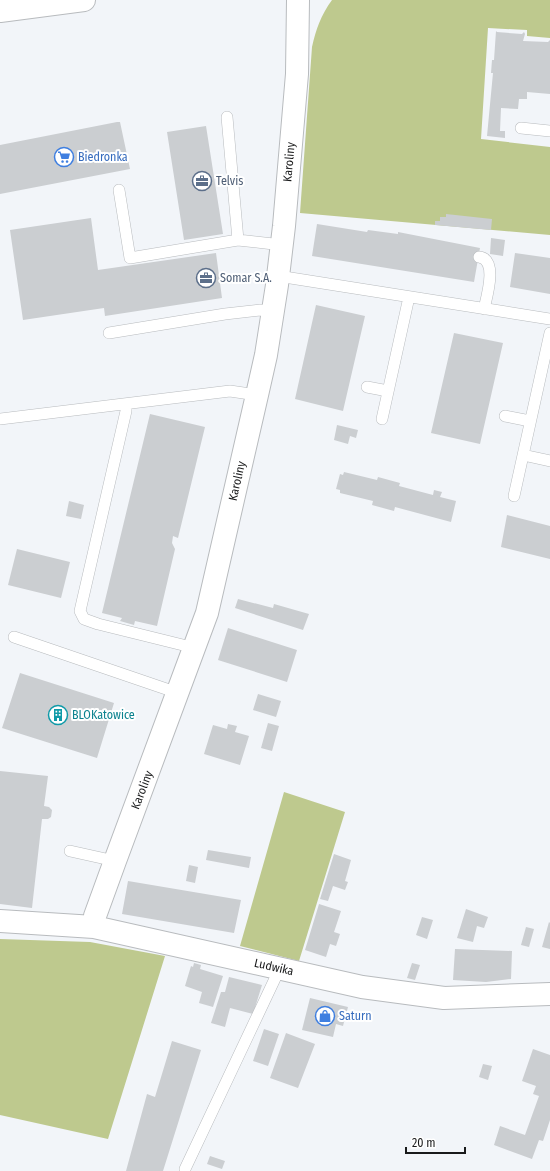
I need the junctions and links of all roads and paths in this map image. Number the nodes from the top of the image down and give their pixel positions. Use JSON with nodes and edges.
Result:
{"nodes":[{"id":1,"x":84,"y":0,"type":"edge"},
{"id":2,"x":314,"y":0,"type":"edge"},
{"id":3,"x":298,"y":8,"type":"edge"},
{"id":4,"x":0,"y":11,"type":"edge"},
{"id":5,"x":227,"y":117,"type":"dead end"},
{"id":6,"x":520,"y":128,"type":"dead end"},
{"id":7,"x":550,"y":131,"type":"edge"},
{"id":8,"x":119,"y":190,"type":"dead end"},
{"id":9,"x":238,"y":240,"type":"junction"},
{"id":10,"x":282,"y":245,"type":"junction"},
{"id":11,"x":479,"y":257,"type":"dead end"},
{"id":12,"x":278,"y":276,"type":"junction"},
{"id":13,"x":409,"y":297,"type":"junction"},
{"id":14,"x":484,"y":309,"type":"junction"},
{"id":15,"x":272,"y":312,"type":"junction"},
{"id":16,"x":550,"y":319,"type":"edge"},
{"id":17,"x":109,"y":333,"type":"dead end"},
{"id":18,"x":550,"y":333,"type":"edge"},
{"id":19,"x":367,"y":386,"type":"dead end"},
{"id":20,"x":388,"y":391,"type":"junction"},
{"id":21,"x":257,"y":395,"type":"junction"},
{"id":22,"x":126,"y":404,"type":"junction"},
{"id":23,"x":505,"y":416,"type":"dead end"},
{"id":24,"x":0,"y":419,"type":"edge"},
{"id":25,"x":382,"y":419,"type":"dead end"},
{"id":26,"x":530,"y":421,"type":"junction"},
{"id":27,"x":523,"y":455,"type":"junction"},
{"id":28,"x":550,"y":461,"type":"edge"},
{"id":29,"x":514,"y":496,"type":"dead end"},
{"id":30,"x":14,"y":637,"type":"dead end"},
{"id":31,"x":195,"y":648,"type":"junction"},
{"id":32,"x":178,"y":693,"type":"junction"},
{"id":33,"x":70,"y":851,"type":"dead end"},
{"id":34,"x":115,"y":861,"type":"junction"},
{"id":35,"x":0,"y":921,"type":"edge"},
{"id":36,"x":94,"y":927,"type":"junction"},
{"id":37,"x":280,"y":968,"type":"junction"},
{"id":38,"x":550,"y":994,"type":"edge"},
{"id":39,"x":185,"y":1169,"type":"dead end"}],
"edges":[{"from":1,"to":4,"type":"street"},
{"from":2,"to":3,"type":"street","name":"Karoliny"},
{"from":3,"to":10,"type":"street","name":"Karoliny"},
{"from":5,"to":9,"type":"lane"},
{"from":6,"to":7,"type":"lane"},
{"from":8,"to":9,"type":"lane"},
{"from":9,"to":10,"type":"lane"},
{"from":10,"to":12,"type":"street","name":"Karoliny"},
{"from":11,"to":14,"type":"lane"},
{"from":12,"to":13,"type":"lane"},
{"from":12,"to":15,"type":"street","name":"Karoliny"},
{"from":13,"to":14,"type":"lane"},
{"from":13,"to":20,"type":"lane"},
{"from":14,"to":16,"type":"lane"},
{"from":15,"to":17,"type":"lane"},
{"from":15,"to":21,"type":"street","name":"Karoliny"},
{"from":18,"to":26,"type":"lane"},
{"from":19,"to":20,"type":"lane"},
{"from":20,"to":25,"type":"lane"},
{"from":21,"to":22,"type":"lane"},
{"from":21,"to":31,"type":"street","name":"Karoliny"},
{"from":22,"to":24,"type":"lane"},
{"from":22,"to":31,"type":"lane"},
{"from":23,"to":26,"type":"lane"},
{"from":26,"to":27,"type":"lane"},
{"from":27,"to":28,"type":"lane"},
{"from":27,"to":29,"type":"lane"},
{"from":30,"to":32,"type":"lane"},
{"from":31,"to":32,"type":"street","name":"Karoliny"},
{"from":32,"to":34,"type":"street","name":"Karoliny"},
{"from":33,"to":34,"type":"lane"},
{"from":34,"to":36,"type":"street","name":"Karoliny"},
{"from":35,"to":36,"type":"street","name":"Ludwika"},
{"from":36,"to":37,"type":"street","name":"Ludwika"},
{"from":37,"to":38,"type":"street","name":"Ludwika"},
{"from":37,"to":39,"type":"lane"}]}
